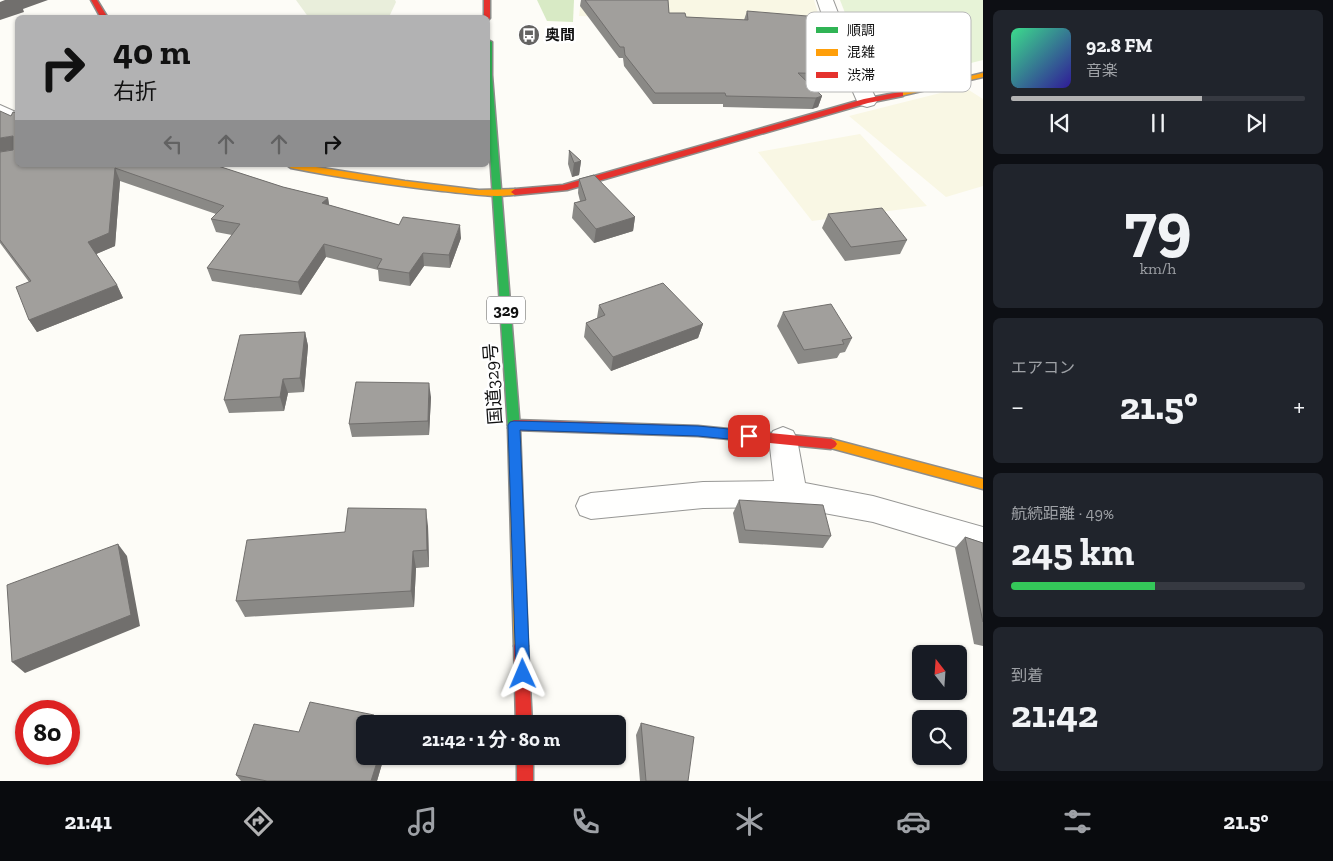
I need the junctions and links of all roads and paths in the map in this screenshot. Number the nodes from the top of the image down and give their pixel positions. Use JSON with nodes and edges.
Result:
{"nodes":[{"id":1,"x":94,"y":0,"type":"edge"},
{"id":2,"x":487,"y":0,"type":"edge"},
{"id":3,"x":825,"y":0,"type":"edge"},
{"id":4,"x":829,"y":12,"type":"edge"},
{"id":5,"x":103,"y":15,"type":"edge"},
{"id":6,"x":487,"y":15,"type":"edge"},
{"id":7,"x":863,"y":92,"type":"edge"},
{"id":8,"x":907,"y":92,"type":"edge"},
{"id":9,"x":490,"y":99,"type":"edge"},
{"id":10,"x":867,"y":101,"type":"junction"},
{"id":11,"x":0,"y":111,"type":"edge"},
{"id":12,"x":15,"y":119,"type":"edge"},
{"id":13,"x":300,"y":167,"type":"edge"},
{"id":14,"x":498,"y":194,"type":"junction"},
{"id":15,"x":514,"y":425,"type":"junction"},
{"id":16,"x":783,"y":439,"type":"junction"},
{"id":17,"x":983,"y":484,"type":"edge"},
{"id":18,"x":791,"y":494,"type":"junction"},
{"id":19,"x":591,"y":506,"type":"dead end"},
{"id":20,"x":983,"y":541,"type":"edge"},
{"id":21,"x":524,"y":715,"type":"edge"},
{"id":22,"x":525,"y":765,"type":"edge"},
{"id":23,"x":525,"y":781,"type":"edge"}],
"edges":[{"from":1,"to":5,"type":"main road"},
{"from":2,"to":6,"type":"main road"},
{"from":3,"to":4,"type":"street"},
{"from":7,"to":10,"type":"street"},
{"from":8,"to":10,"type":"main road"},
{"from":9,"to":14,"type":"main road","name":"国道329号","number":"329"},
{"from":10,"to":14,"type":"main road"},
{"from":11,"to":12,"type":"street"},
{"from":13,"to":14,"type":"main road"},
{"from":14,"to":15,"type":"main road","name":"国道329号","number":"329"},
{"from":15,"to":16,"type":"main road"},
{"from":15,"to":21,"type":"main road","name":"国道329号","number":"329"},
{"from":16,"to":17,"type":"main road"},
{"from":16,"to":18,"type":"street"},
{"from":18,"to":19,"type":"street"},
{"from":18,"to":20,"type":"street"},
{"from":22,"to":23,"type":"main road"}]}
